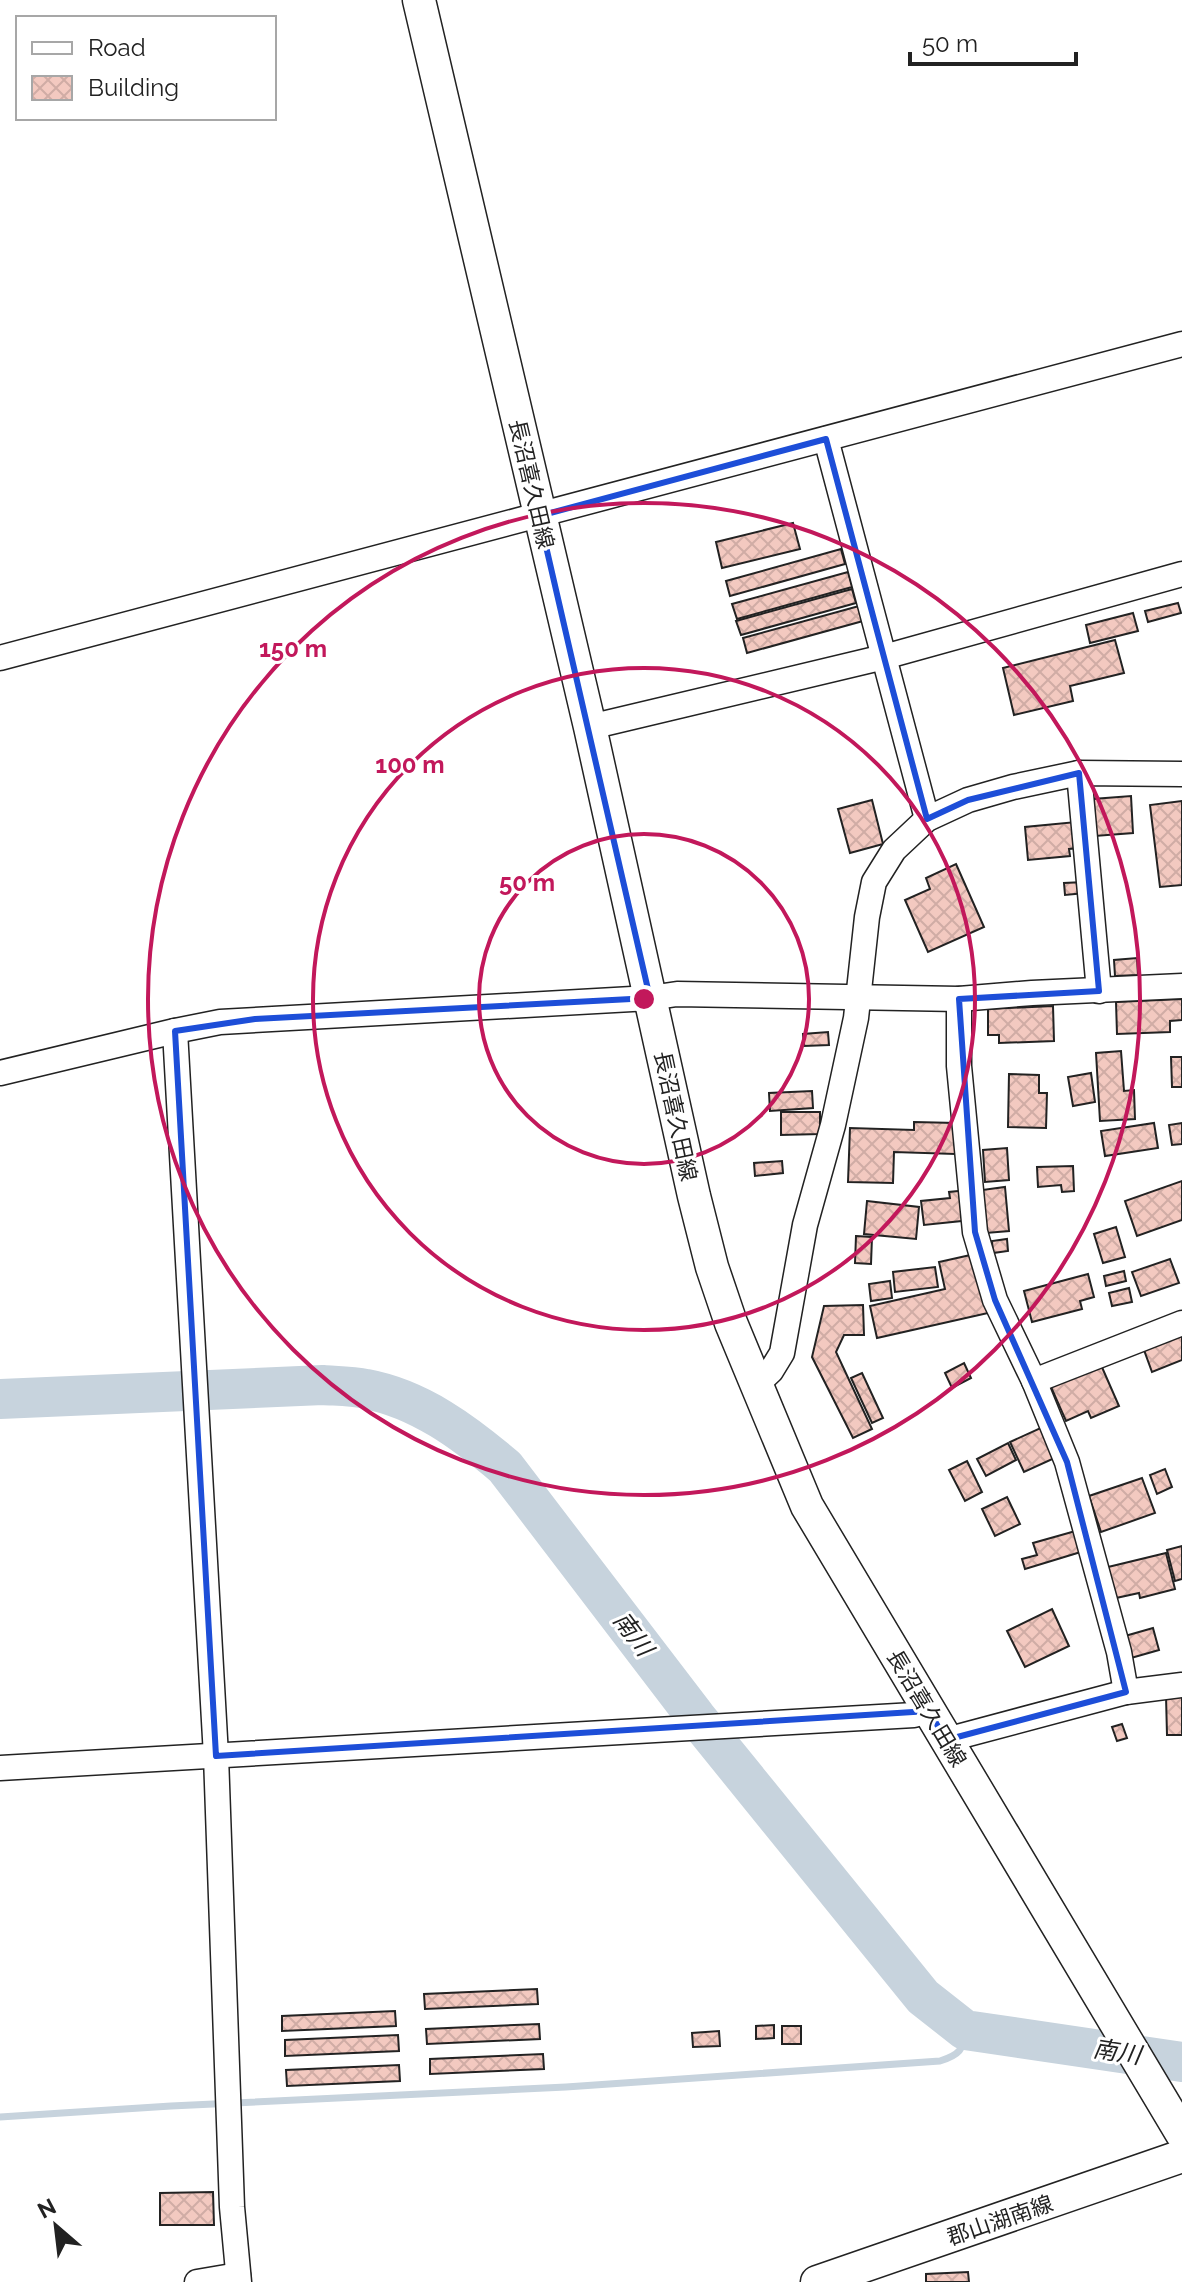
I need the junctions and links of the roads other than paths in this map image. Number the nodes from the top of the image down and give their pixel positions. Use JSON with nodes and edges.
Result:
{"nodes":[{"id":1,"x":419,"y":0,"type":"edge"},
{"id":2,"x":1182,"y":344,"type":"edge"},
{"id":3,"x":826,"y":439,"type":"junction"},
{"id":4,"x":539,"y":516,"type":"junction"},
{"id":5,"x":1182,"y":574,"type":"edge"},
{"id":6,"x":884,"y":657,"type":"junction"},
{"id":7,"x":0,"y":658,"type":"edge"},
{"id":8,"x":590,"y":727,"type":"junction"},
{"id":9,"x":1079,"y":773,"type":"junction"},
{"id":10,"x":1182,"y":774,"type":"edge"},
{"id":11,"x":927,"y":819,"type":"junction"},
{"id":12,"x":1182,"y":986,"type":"edge"},
{"id":13,"x":1099,"y":991,"type":"junction"},
{"id":14,"x":860,"y":996,"type":"junction"},
{"id":15,"x":650,"y":998,"type":"junction"},
{"id":16,"x":959,"y":999,"type":"junction"},
{"id":17,"x":175,"y":1031,"type":"junction"},
{"id":18,"x":0,"y":1073,"type":"edge"},
{"id":19,"x":1182,"y":1323,"type":"edge"},
{"id":20,"x":1034,"y":1381,"type":"junction"},
{"id":21,"x":755,"y":1386,"type":"junction"},
{"id":22,"x":1182,"y":1685,"type":"edge"},
{"id":23,"x":1126,"y":1692,"type":"junction"},
{"id":24,"x":929,"y":1711,"type":"junction"},
{"id":25,"x":946,"y":1740,"type":"junction"},
{"id":26,"x":216,"y":1756,"type":"junction"},
{"id":27,"x":0,"y":1768,"type":"edge"},
{"id":28,"x":1181,"y":2139,"type":"edge"},
{"id":29,"x":238,"y":2279,"type":"edge"},
{"id":30,"x":197,"y":2282,"type":"edge"},
{"id":31,"x":817,"y":2282,"type":"edge"}],
"edges":[{"from":1,"to":4,"type":"main road","name":"長沼喜久田線"},
{"from":2,"to":3,"type":"street"},
{"from":3,"to":4,"type":"street"},
{"from":3,"to":6,"type":"street"},
{"from":4,"to":7,"type":"street"},
{"from":4,"to":8,"type":"main road","name":"長沼喜久田線"},
{"from":5,"to":6,"type":"street"},
{"from":6,"to":8,"type":"street"},
{"from":6,"to":11,"type":"street"},
{"from":8,"to":15,"type":"main road","name":"長沼喜久田線"},
{"from":9,"to":10,"type":"street"},
{"from":9,"to":11,"type":"street"},
{"from":9,"to":13,"type":"street"},
{"from":11,"to":14,"type":"street"},
{"from":12,"to":13,"type":"street"},
{"from":13,"to":16,"type":"street"},
{"from":14,"to":15,"type":"street"},
{"from":14,"to":16,"type":"street"},
{"from":14,"to":21,"type":"street"},
{"from":15,"to":17,"type":"street"},
{"from":15,"to":21,"type":"main road","name":"長沼喜久田線"},
{"from":16,"to":20,"type":"street"},
{"from":17,"to":18,"type":"street"},
{"from":17,"to":26,"type":"street"},
{"from":19,"to":20,"type":"street"},
{"from":20,"to":23,"type":"street"},
{"from":21,"to":24,"type":"main road","name":"長沼喜久田線"},
{"from":22,"to":23,"type":"street"},
{"from":23,"to":25,"type":"street"},
{"from":24,"to":25,"type":"main road","name":"長沼喜久田線"},
{"from":24,"to":26,"type":"street"},
{"from":25,"to":28,"type":"main road","name":"長沼喜久田線"},
{"from":26,"to":27,"type":"street"},
{"from":26,"to":29,"type":"street"},
{"from":28,"to":31,"type":"main road","name":"郡山湖南線"},
{"from":29,"to":30,"type":"street"}]}
